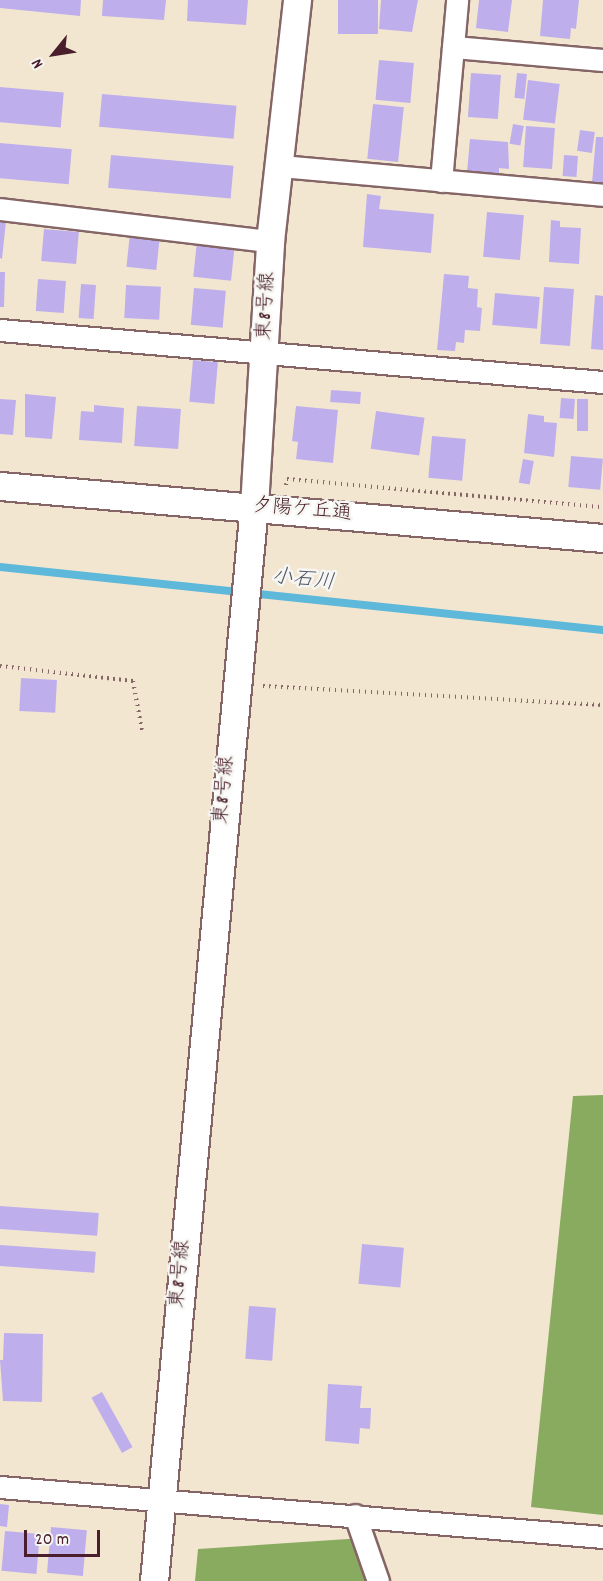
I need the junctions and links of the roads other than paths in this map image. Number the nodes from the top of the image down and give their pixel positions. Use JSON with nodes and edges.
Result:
{"nodes":[{"id":1,"x":297,"y":0,"type":"edge"},
{"id":2,"x":456,"y":0,"type":"edge"},
{"id":3,"x":453,"y":47,"type":"junction"},
{"id":4,"x":603,"y":60,"type":"edge"},
{"id":5,"x":280,"y":166,"type":"junction"},
{"id":6,"x":441,"y":181,"type":"junction"},
{"id":7,"x":603,"y":195,"type":"edge"},
{"id":8,"x":0,"y":209,"type":"edge"},
{"id":9,"x":270,"y":242,"type":"junction"},
{"id":10,"x":0,"y":330,"type":"edge"},
{"id":11,"x":265,"y":353,"type":"junction"},
{"id":12,"x":603,"y":382,"type":"edge"},
{"id":13,"x":0,"y":486,"type":"edge"},
{"id":14,"x":254,"y":506,"type":"junction"},
{"id":15,"x":603,"y":538,"type":"edge"},
{"id":16,"x":0,"y":1487,"type":"edge"},
{"id":17,"x":161,"y":1500,"type":"junction"},
{"id":18,"x":355,"y":1515,"type":"junction"},
{"id":19,"x":603,"y":1537,"type":"edge"},
{"id":20,"x":154,"y":1581,"type":"edge"},
{"id":21,"x":378,"y":1581,"type":"edge"}],
"edges":[{"from":1,"to":5,"type":"street","name":"東8号線"},
{"from":2,"to":3,"type":"street"},
{"from":3,"to":4,"type":"street"},
{"from":3,"to":6,"type":"street"},
{"from":5,"to":6,"type":"street"},
{"from":5,"to":9,"type":"street","name":"東8号線"},
{"from":6,"to":7,"type":"street"},
{"from":8,"to":9,"type":"street"},
{"from":9,"to":11,"type":"street","name":"東8号線"},
{"from":10,"to":11,"type":"street"},
{"from":11,"to":12,"type":"street"},
{"from":11,"to":14,"type":"street","name":"東8号線"},
{"from":13,"to":14,"type":"street","name":"夕陽ケ丘通"},
{"from":14,"to":15,"type":"street","name":"夕陽ケ丘通"},
{"from":14,"to":17,"type":"street","name":"東8号線"},
{"from":16,"to":17,"type":"street"},
{"from":17,"to":18,"type":"street"},
{"from":17,"to":20,"type":"street","name":"東8号線"},
{"from":18,"to":19,"type":"street"},
{"from":18,"to":21,"type":"street"}]}
